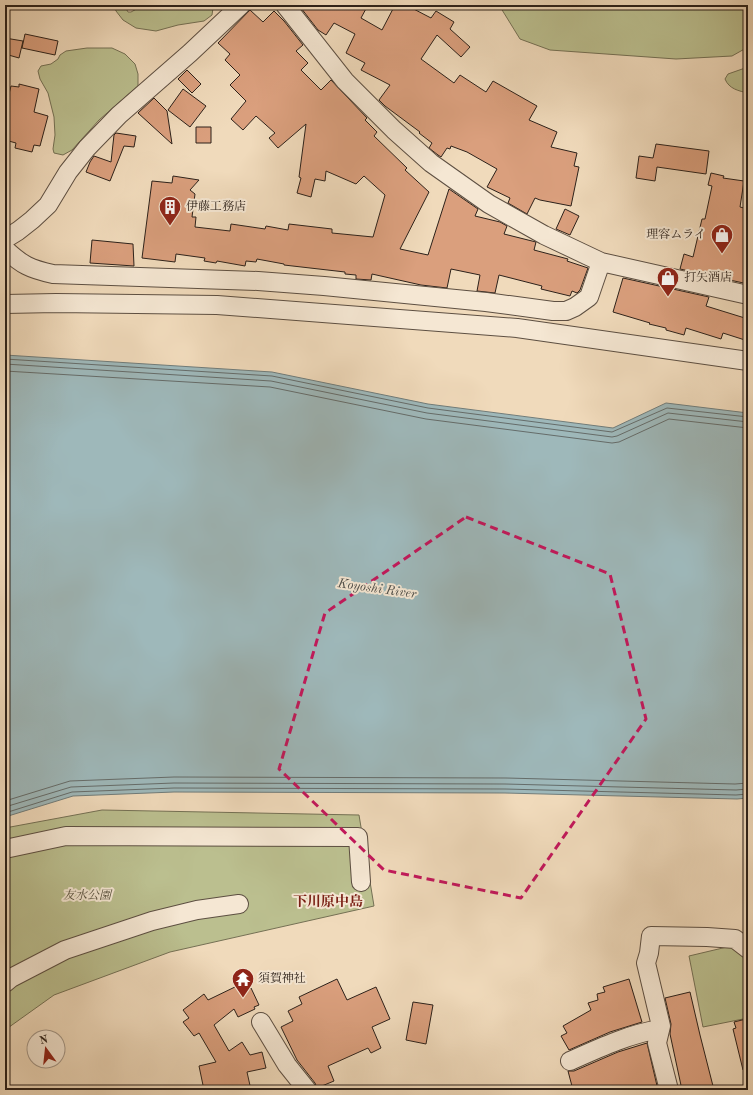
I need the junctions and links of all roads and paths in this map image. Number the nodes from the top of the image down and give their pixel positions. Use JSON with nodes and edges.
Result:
{"nodes":[{"id":1,"x":241,"y":5,"type":"edge"},
{"id":2,"x":285,"y":5,"type":"edge"},
{"id":3,"x":5,"y":239,"type":"edge"},
{"id":4,"x":5,"y":249,"type":"edge"},
{"id":5,"x":601,"y":262,"type":"junction"},
{"id":6,"x":748,"y":295,"type":"edge"},
{"id":7,"x":5,"y":304,"type":"edge"},
{"id":8,"x":748,"y":361,"type":"edge"},
{"id":9,"x":5,"y":849,"type":"edge"},
{"id":10,"x":361,"y":882,"type":"dead end"},
{"id":11,"x":239,"y":904,"type":"dead end"},
{"id":12,"x":748,"y":949,"type":"edge"},
{"id":13,"x":5,"y":983,"type":"edge"},
{"id":14,"x":261,"y":1022,"type":"dead end"},
{"id":15,"x":660,"y":1029,"type":"junction"},
{"id":16,"x":570,"y":1061,"type":"dead end"},
{"id":17,"x":666,"y":1089,"type":"edge"},
{"id":18,"x":307,"y":1090,"type":"edge"}],
"edges":[{"from":1,"to":3,"type":"street"},
{"from":2,"to":5,"type":"street"},
{"from":4,"to":5,"type":"street"},
{"from":5,"to":6,"type":"street"},
{"from":7,"to":8,"type":"street"},
{"from":9,"to":10,"type":"street"},
{"from":11,"to":13,"type":"street"},
{"from":12,"to":15,"type":"street"},
{"from":14,"to":18,"type":"street"},
{"from":15,"to":16,"type":"street"},
{"from":15,"to":17,"type":"street"}]}
